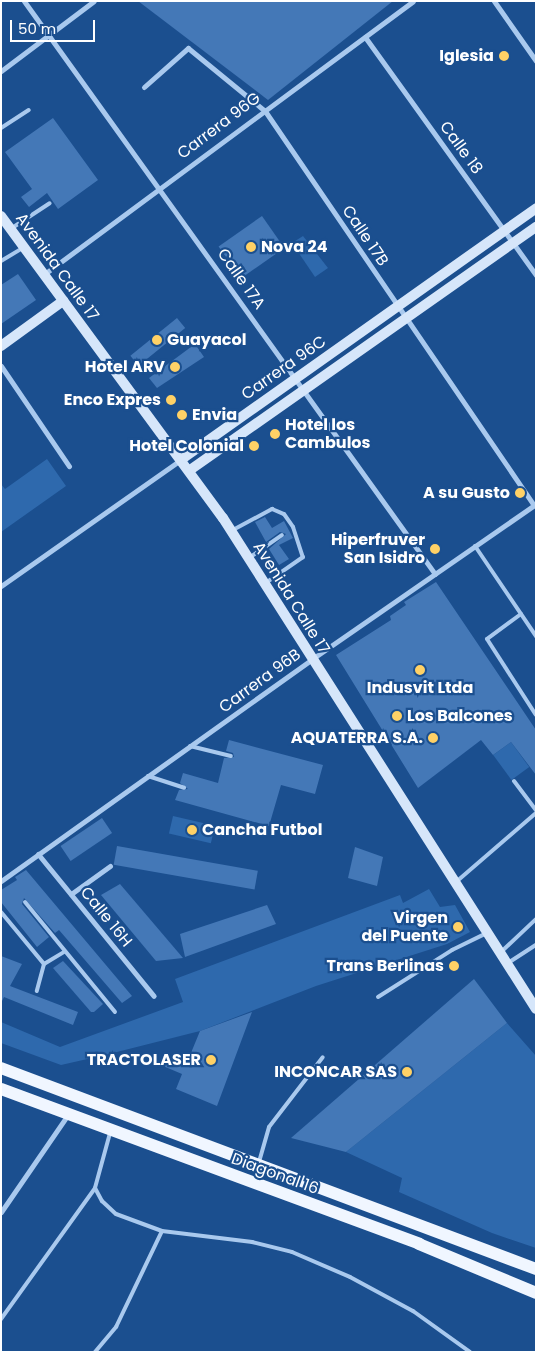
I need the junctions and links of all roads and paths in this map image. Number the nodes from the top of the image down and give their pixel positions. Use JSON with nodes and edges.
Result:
{"nodes":[{"id":1,"x":24,"y":1,"type":"edge"},
{"id":2,"x":94,"y":1,"type":"edge"},
{"id":3,"x":413,"y":1,"type":"edge"},
{"id":4,"x":494,"y":1,"type":"edge"},
{"id":5,"x":50,"y":33,"type":"junction"},
{"id":6,"x":365,"y":37,"type":"junction"},
{"id":7,"x":536,"y":61,"type":"edge"},
{"id":8,"x":1,"y":72,"type":"edge"},
{"id":9,"x":144,"y":87,"type":"dead end"},
{"id":10,"x":29,"y":110,"type":"dead end"},
{"id":11,"x":265,"y":111,"type":"junction"},
{"id":12,"x":1,"y":128,"type":"edge"},
{"id":13,"x":160,"y":188,"type":"junction"},
{"id":14,"x":50,"y":203,"type":"dead end"},
{"id":15,"x":536,"y":208,"type":"edge"},
{"id":16,"x":1,"y":216,"type":"edge"},
{"id":17,"x":536,"y":227,"type":"edge"},
{"id":18,"x":11,"y":229,"type":"junction"},
{"id":19,"x":504,"y":231,"type":"junction"},
{"id":20,"x":513,"y":243,"type":"junction"},
{"id":21,"x":23,"y":247,"type":"junction"},
{"id":22,"x":1,"y":261,"type":"edge"},
{"id":23,"x":43,"y":275,"type":"junction"},
{"id":24,"x":536,"y":276,"type":"edge"},
{"id":25,"x":63,"y":301,"type":"junction"},
{"id":26,"x":398,"y":306,"type":"junction"},
{"id":27,"x":406,"y":318,"type":"junction"},
{"id":28,"x":1,"y":346,"type":"edge"},
{"id":29,"x":1,"y":366,"type":"edge"},
{"id":30,"x":296,"y":378,"type":"junction"},
{"id":31,"x":304,"y":390,"type":"junction"},
{"id":32,"x":182,"y":459,"type":"junction"},
{"id":33,"x":69,"y":466,"type":"dead end"},
{"id":34,"x":190,"y":470,"type":"junction"},
{"id":35,"x":535,"y":505,"type":"edge"},
{"id":36,"x":231,"y":531,"type":"junction"},
{"id":37,"x":282,"y":535,"type":"dead end"},
{"id":38,"x":475,"y":546,"type":"junction"},
{"id":39,"x":249,"y":558,"type":"junction"},
{"id":40,"x":435,"y":574,"type":"junction"},
{"id":41,"x":265,"y":584,"type":"junction"},
{"id":42,"x":1,"y":586,"type":"edge"},
{"id":43,"x":521,"y":614,"type":"junction"},
{"id":44,"x":536,"y":636,"type":"edge"},
{"id":45,"x":312,"y":659,"type":"junction"},
{"id":46,"x":536,"y":715,"type":"edge"},
{"id":47,"x":190,"y":746,"type":"junction"},
{"id":48,"x":231,"y":756,"type":"dead end"},
{"id":49,"x":148,"y":776,"type":"junction"},
{"id":50,"x":514,"y":781,"type":"dead end"},
{"id":51,"x":184,"y":788,"type":"dead end"},
{"id":52,"x":536,"y":812,"type":"edge"},
{"id":53,"x":38,"y":854,"type":"junction"},
{"id":54,"x":110,"y":866,"type":"dead end"},
{"id":55,"x":1,"y":881,"type":"edge"},
{"id":56,"x":455,"y":884,"type":"junction"},
{"id":57,"x":70,"y":894,"type":"junction"},
{"id":58,"x":25,"y":902,"type":"dead end"},
{"id":59,"x":1,"y":912,"type":"edge"},
{"id":60,"x":536,"y":919,"type":"edge"},
{"id":61,"x":487,"y":933,"type":"junction"},
{"id":62,"x":536,"y":945,"type":"edge"},
{"id":63,"x":64,"y":952,"type":"junction"},
{"id":64,"x":500,"y":953,"type":"junction"},
{"id":65,"x":44,"y":964,"type":"junction"},
{"id":66,"x":506,"y":964,"type":"junction"},
{"id":67,"x":37,"y":991,"type":"dead end"},
{"id":68,"x":154,"y":996,"type":"dead end"},
{"id":69,"x":378,"y":997,"type":"dead end"},
{"id":70,"x":536,"y":1009,"type":"edge"},
{"id":71,"x":115,"y":1012,"type":"dead end"},
{"id":72,"x":324,"y":1057,"type":"dead end"},
{"id":73,"x":1,"y":1068,"type":"edge"},
{"id":74,"x":1,"y":1089,"type":"edge"},
{"id":75,"x":68,"y":1114,"type":"junction"},
{"id":76,"x":111,"y":1130,"type":"junction"},
{"id":77,"x":258,"y":1164,"type":"junction"},
{"id":78,"x":95,"y":1188,"type":"junction"},
{"id":79,"x":1,"y":1212,"type":"edge"},
{"id":80,"x":162,"y":1231,"type":"junction"},
{"id":81,"x":536,"y":1269,"type":"edge"},
{"id":82,"x":536,"y":1293,"type":"edge"},
{"id":83,"x":1,"y":1319,"type":"edge"},
{"id":84,"x":95,"y":1352,"type":"edge"},
{"id":85,"x":470,"y":1352,"type":"edge"}],
"edges":[{"from":1,"to":5,"type":"street","name":"Calle 17A"},
{"from":2,"to":5,"type":"street"},
{"from":3,"to":6,"type":"street","name":"Carrera 96G"},
{"from":4,"to":7,"type":"street"},
{"from":5,"to":8,"type":"street"},
{"from":5,"to":13,"type":"street","name":"Calle 17A"},
{"from":6,"to":11,"type":"street","name":"Carrera 96G"},
{"from":6,"to":19,"type":"street","name":"Calle 18"},
{"from":9,"to":11,"type":"street","name":"Calle 17B"},
{"from":10,"to":12,"type":"lane"},
{"from":11,"to":13,"type":"street","name":"Carrera 96G"},
{"from":11,"to":26,"type":"street","name":"Calle 17B"},
{"from":13,"to":23,"type":"street","name":"Carrera 96G"},
{"from":13,"to":30,"type":"street","name":"Calle 17A"},
{"from":14,"to":18,"type":"lane"},
{"from":15,"to":19,"type":"main road","name":"Carrera 96C"},
{"from":16,"to":18,"type":"main road","name":"Avenida Calle 17"},
{"from":17,"to":20,"type":"main road","name":"Carrera 96C"},
{"from":18,"to":21,"type":"main road","name":"Avenida Calle 17"},
{"from":19,"to":20,"type":"street","name":"Calle 18"},
{"from":19,"to":26,"type":"main road","name":"Carrera 96C"},
{"from":20,"to":24,"type":"street","name":"Calle 18"},
{"from":20,"to":27,"type":"main road","name":"Carrera 96C"},
{"from":21,"to":22,"type":"lane"},
{"from":21,"to":23,"type":"main road","name":"Avenida Calle 17"},
{"from":23,"to":25,"type":"main road","name":"Avenida Calle 17"},
{"from":25,"to":28,"type":"main road"},
{"from":25,"to":32,"type":"main road","name":"Avenida Calle 17"},
{"from":26,"to":27,"type":"street","name":"Calle 17B"},
{"from":26,"to":30,"type":"main road","name":"Carrera 96C"},
{"from":27,"to":31,"type":"main road","name":"Carrera 96C"},
{"from":27,"to":35,"type":"street","name":"Calle 17B"},
{"from":29,"to":33,"type":"street"},
{"from":30,"to":31,"type":"street","name":"Calle 17A"},
{"from":30,"to":32,"type":"main road","name":"Carrera 96C"},
{"from":31,"to":34,"type":"main road","name":"Carrera 96C"},
{"from":31,"to":40,"type":"street","name":"Calle 17A"},
{"from":32,"to":34,"type":"main road","name":"Avenida Calle 17"},
{"from":32,"to":42,"type":"street","name":"Carrera 96C"},
{"from":34,"to":36,"type":"main road","name":"Avenida Calle 17"},
{"from":35,"to":38,"type":"street","name":"Carrera 96B"},
{"from":36,"to":39,"type":"main road","name":"Avenida Calle 17"},
{"from":36,"to":41,"type":"lane"},
{"from":37,"to":39,"type":"lane"},
{"from":38,"to":40,"type":"street","name":"Carrera 96B"},
{"from":38,"to":43,"type":"lane"},
{"from":39,"to":41,"type":"main road","name":"Avenida Calle 17"},
{"from":40,"to":45,"type":"street","name":"Carrera 96B"},
{"from":41,"to":45,"type":"main road","name":"Avenida Calle 17"},
{"from":43,"to":44,"type":"lane"},
{"from":43,"to":46,"type":"lane"},
{"from":45,"to":47,"type":"street","name":"Carrera 96B"},
{"from":45,"to":56,"type":"main road","name":"Avenida Calle 17"},
{"from":47,"to":48,"type":"lane"},
{"from":47,"to":49,"type":"street","name":"Carrera 96B"},
{"from":49,"to":51,"type":"lane"},
{"from":49,"to":53,"type":"street","name":"Carrera 96B"},
{"from":50,"to":52,"type":"lane"},
{"from":52,"to":56,"type":"lane"},
{"from":53,"to":55,"type":"street","name":"Carrera 96B"},
{"from":53,"to":57,"type":"street","name":"Calle 16H"},
{"from":54,"to":57,"type":"street"},
{"from":56,"to":61,"type":"main road","name":"Avenida Calle 17"},
{"from":57,"to":68,"type":"street","name":"Calle 16H"},
{"from":58,"to":63,"type":"lane"},
{"from":59,"to":65,"type":"lane"},
{"from":60,"to":64,"type":"lane"},
{"from":61,"to":64,"type":"main road","name":"Avenida Calle 17"},
{"from":61,"to":69,"type":"lane"},
{"from":62,"to":66,"type":"lane"},
{"from":63,"to":65,"type":"lane"},
{"from":63,"to":71,"type":"lane"},
{"from":64,"to":66,"type":"main road","name":"Avenida Calle 17"},
{"from":65,"to":67,"type":"lane"},
{"from":66,"to":70,"type":"main road","name":"Avenida Calle 17"},
{"from":72,"to":77,"type":"lane"},
{"from":73,"to":77,"type":"main road","name":"Diagonal 16"},
{"from":74,"to":75,"type":"main road","name":"Diagonal 16"},
{"from":75,"to":76,"type":"main road","name":"Diagonal 16"},
{"from":75,"to":79,"type":"street"},
{"from":76,"to":78,"type":"lane"},
{"from":76,"to":82,"type":"main road","name":"Diagonal 16"},
{"from":77,"to":81,"type":"main road","name":"Diagonal 16"},
{"from":78,"to":80,"type":"lane"},
{"from":78,"to":83,"type":"lane"},
{"from":80,"to":84,"type":"lane"},
{"from":80,"to":85,"type":"lane"}]}
